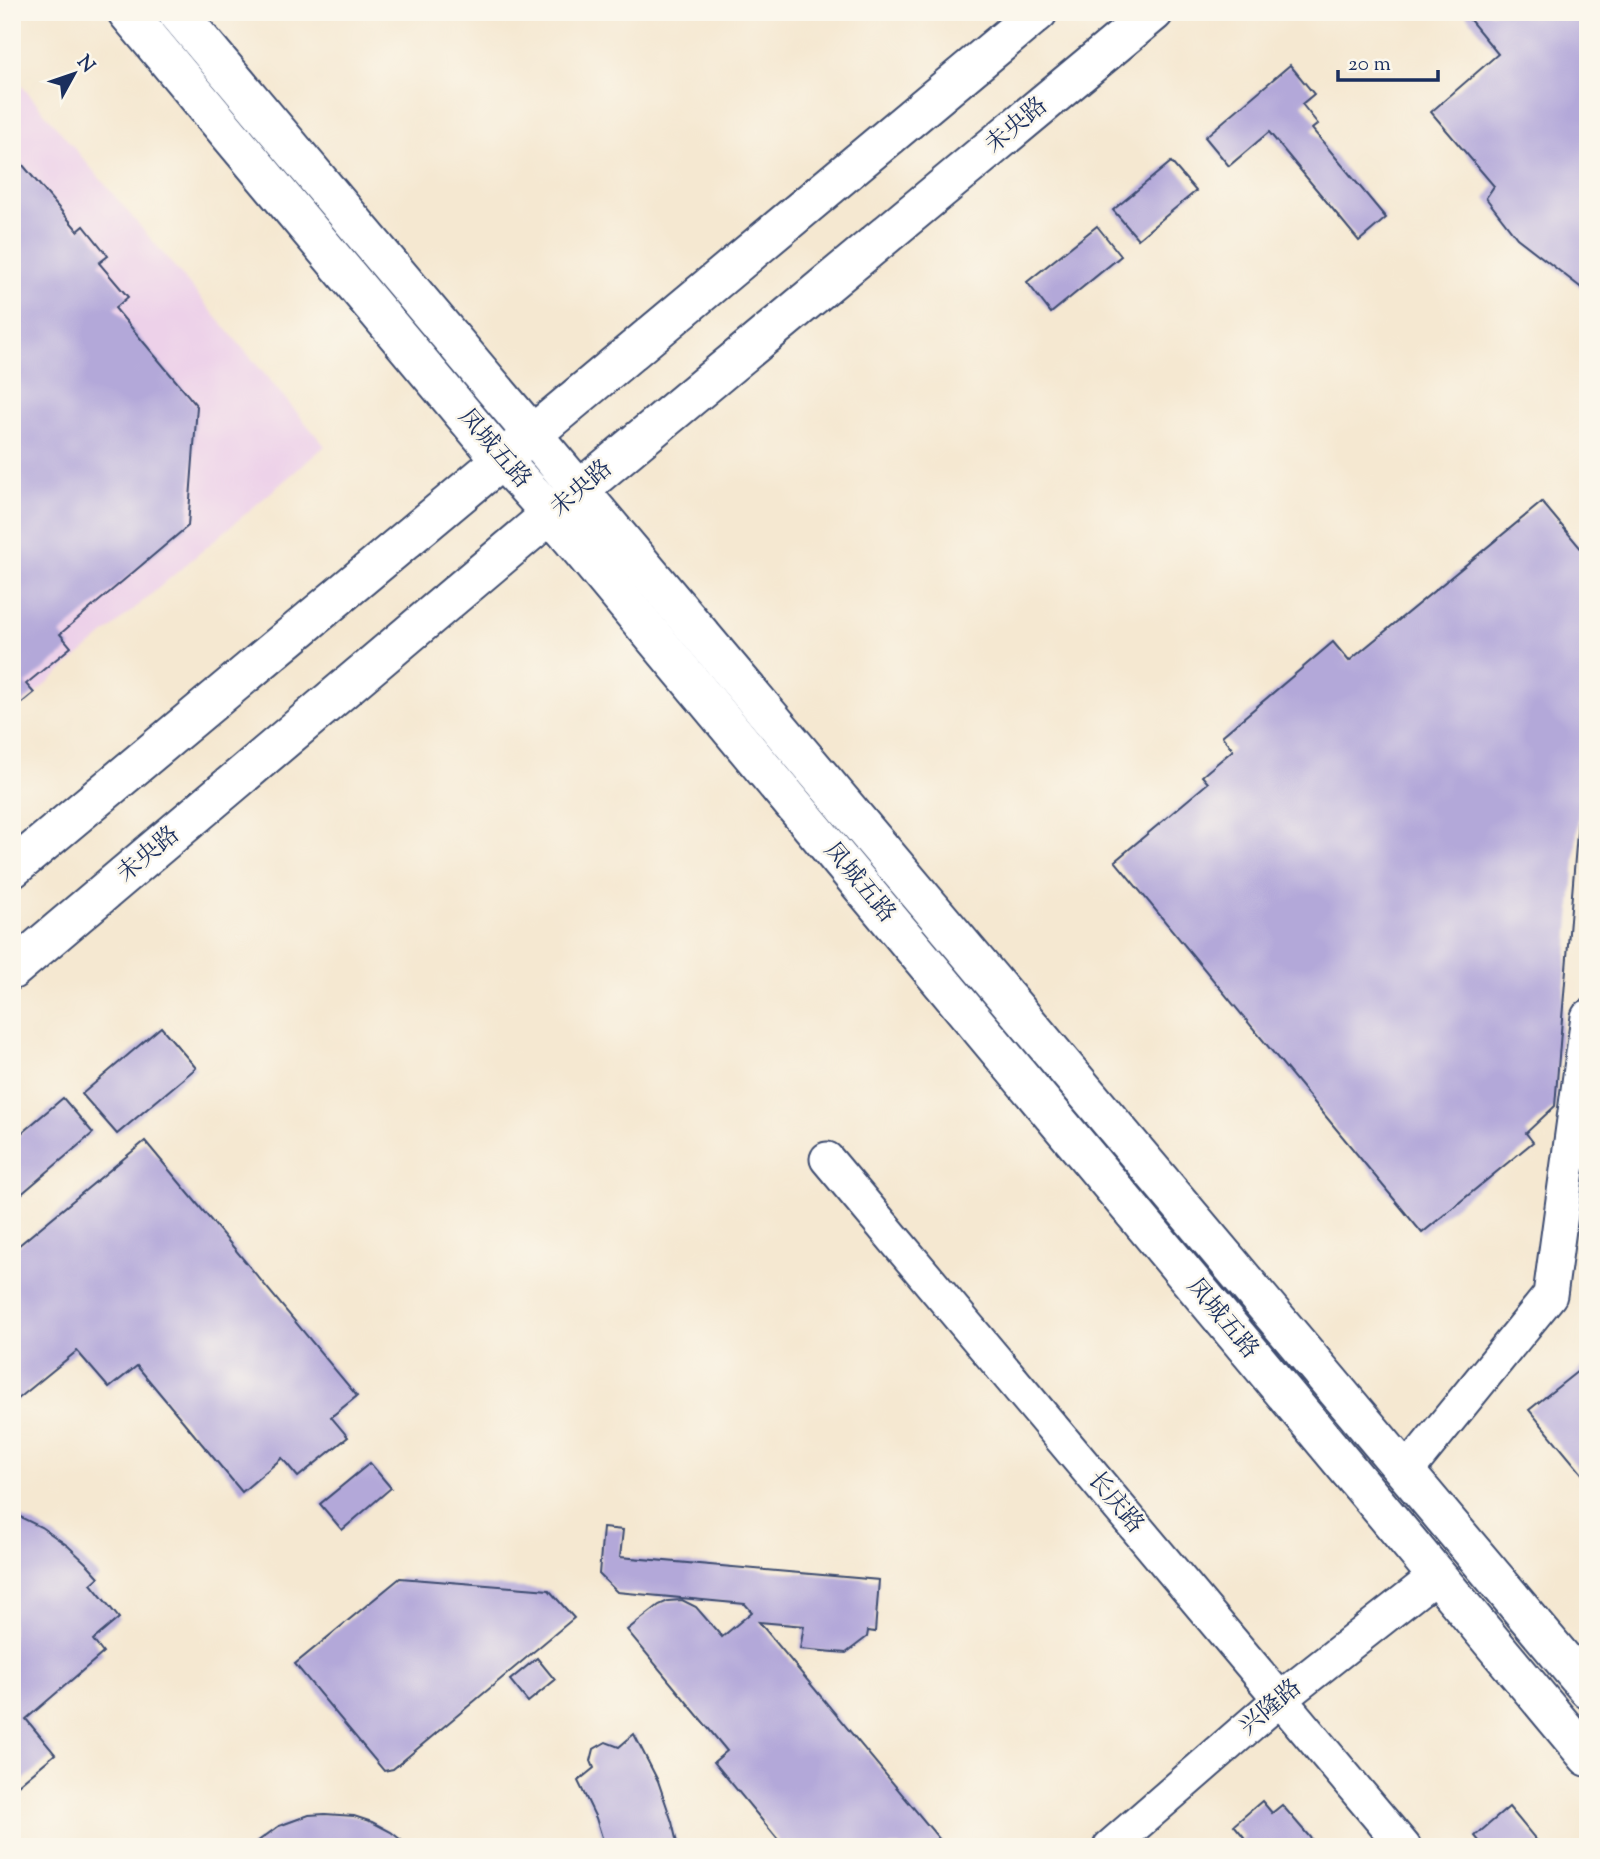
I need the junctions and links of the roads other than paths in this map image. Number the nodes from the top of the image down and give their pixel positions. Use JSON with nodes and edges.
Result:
{"nodes":[{"id":1,"x":127,"y":12,"type":"edge"},
{"id":2,"x":177,"y":12,"type":"edge"},
{"id":3,"x":1038,"y":12,"type":"edge"},
{"id":4,"x":1154,"y":12,"type":"edge"},
{"id":5,"x":532,"y":436,"type":"junction"},
{"id":6,"x":501,"y":459,"type":"junction"},
{"id":7,"x":565,"y":503,"type":"junction"},
{"id":8,"x":12,"y":869,"type":"edge"},
{"id":9,"x":12,"y":970,"type":"edge"},
{"id":10,"x":1588,"y":1017,"type":"edge"},
{"id":11,"x":827,"y":1159,"type":"dead end"},
{"id":12,"x":1406,"y":1472,"type":"junction"},
{"id":13,"x":1436,"y":1576,"type":"junction"},
{"id":14,"x":1588,"y":1689,"type":"edge"},
{"id":15,"x":1280,"y":1699,"type":"junction"},
{"id":16,"x":1588,"y":1757,"type":"edge"},
{"id":17,"x":1110,"y":1847,"type":"edge"},
{"id":18,"x":1404,"y":1847,"type":"edge"}],
"edges":[{"from":1,"to":6,"type":"main road","name":"凤城五路"},
{"from":2,"to":5,"type":"main road","name":"凤城五路"},
{"from":3,"to":5,"type":"main road"},
{"from":4,"to":7,"type":"main road","name":"未央路"},
{"from":5,"to":6,"type":"main road"},
{"from":5,"to":7,"type":"main road","name":"凤城五路"},
{"from":6,"to":7,"type":"main road","name":"凤城五路"},
{"from":6,"to":8,"type":"main road"},
{"from":7,"to":9,"type":"main road","name":"未央路"},
{"from":7,"to":12,"type":"main road","name":"凤城五路"},
{"from":7,"to":13,"type":"main road","name":"凤城五路"},
{"from":10,"to":12,"type":"street"},
{"from":11,"to":15,"type":"street","name":"长庆路"},
{"from":12,"to":14,"type":"main road","name":"凤城五路"},
{"from":13,"to":15,"type":"street","name":"兴隆路"},
{"from":13,"to":16,"type":"main road","name":"凤城五路"},
{"from":15,"to":17,"type":"street","name":"兴隆路"},
{"from":15,"to":18,"type":"street","name":"长庆路"}]}
